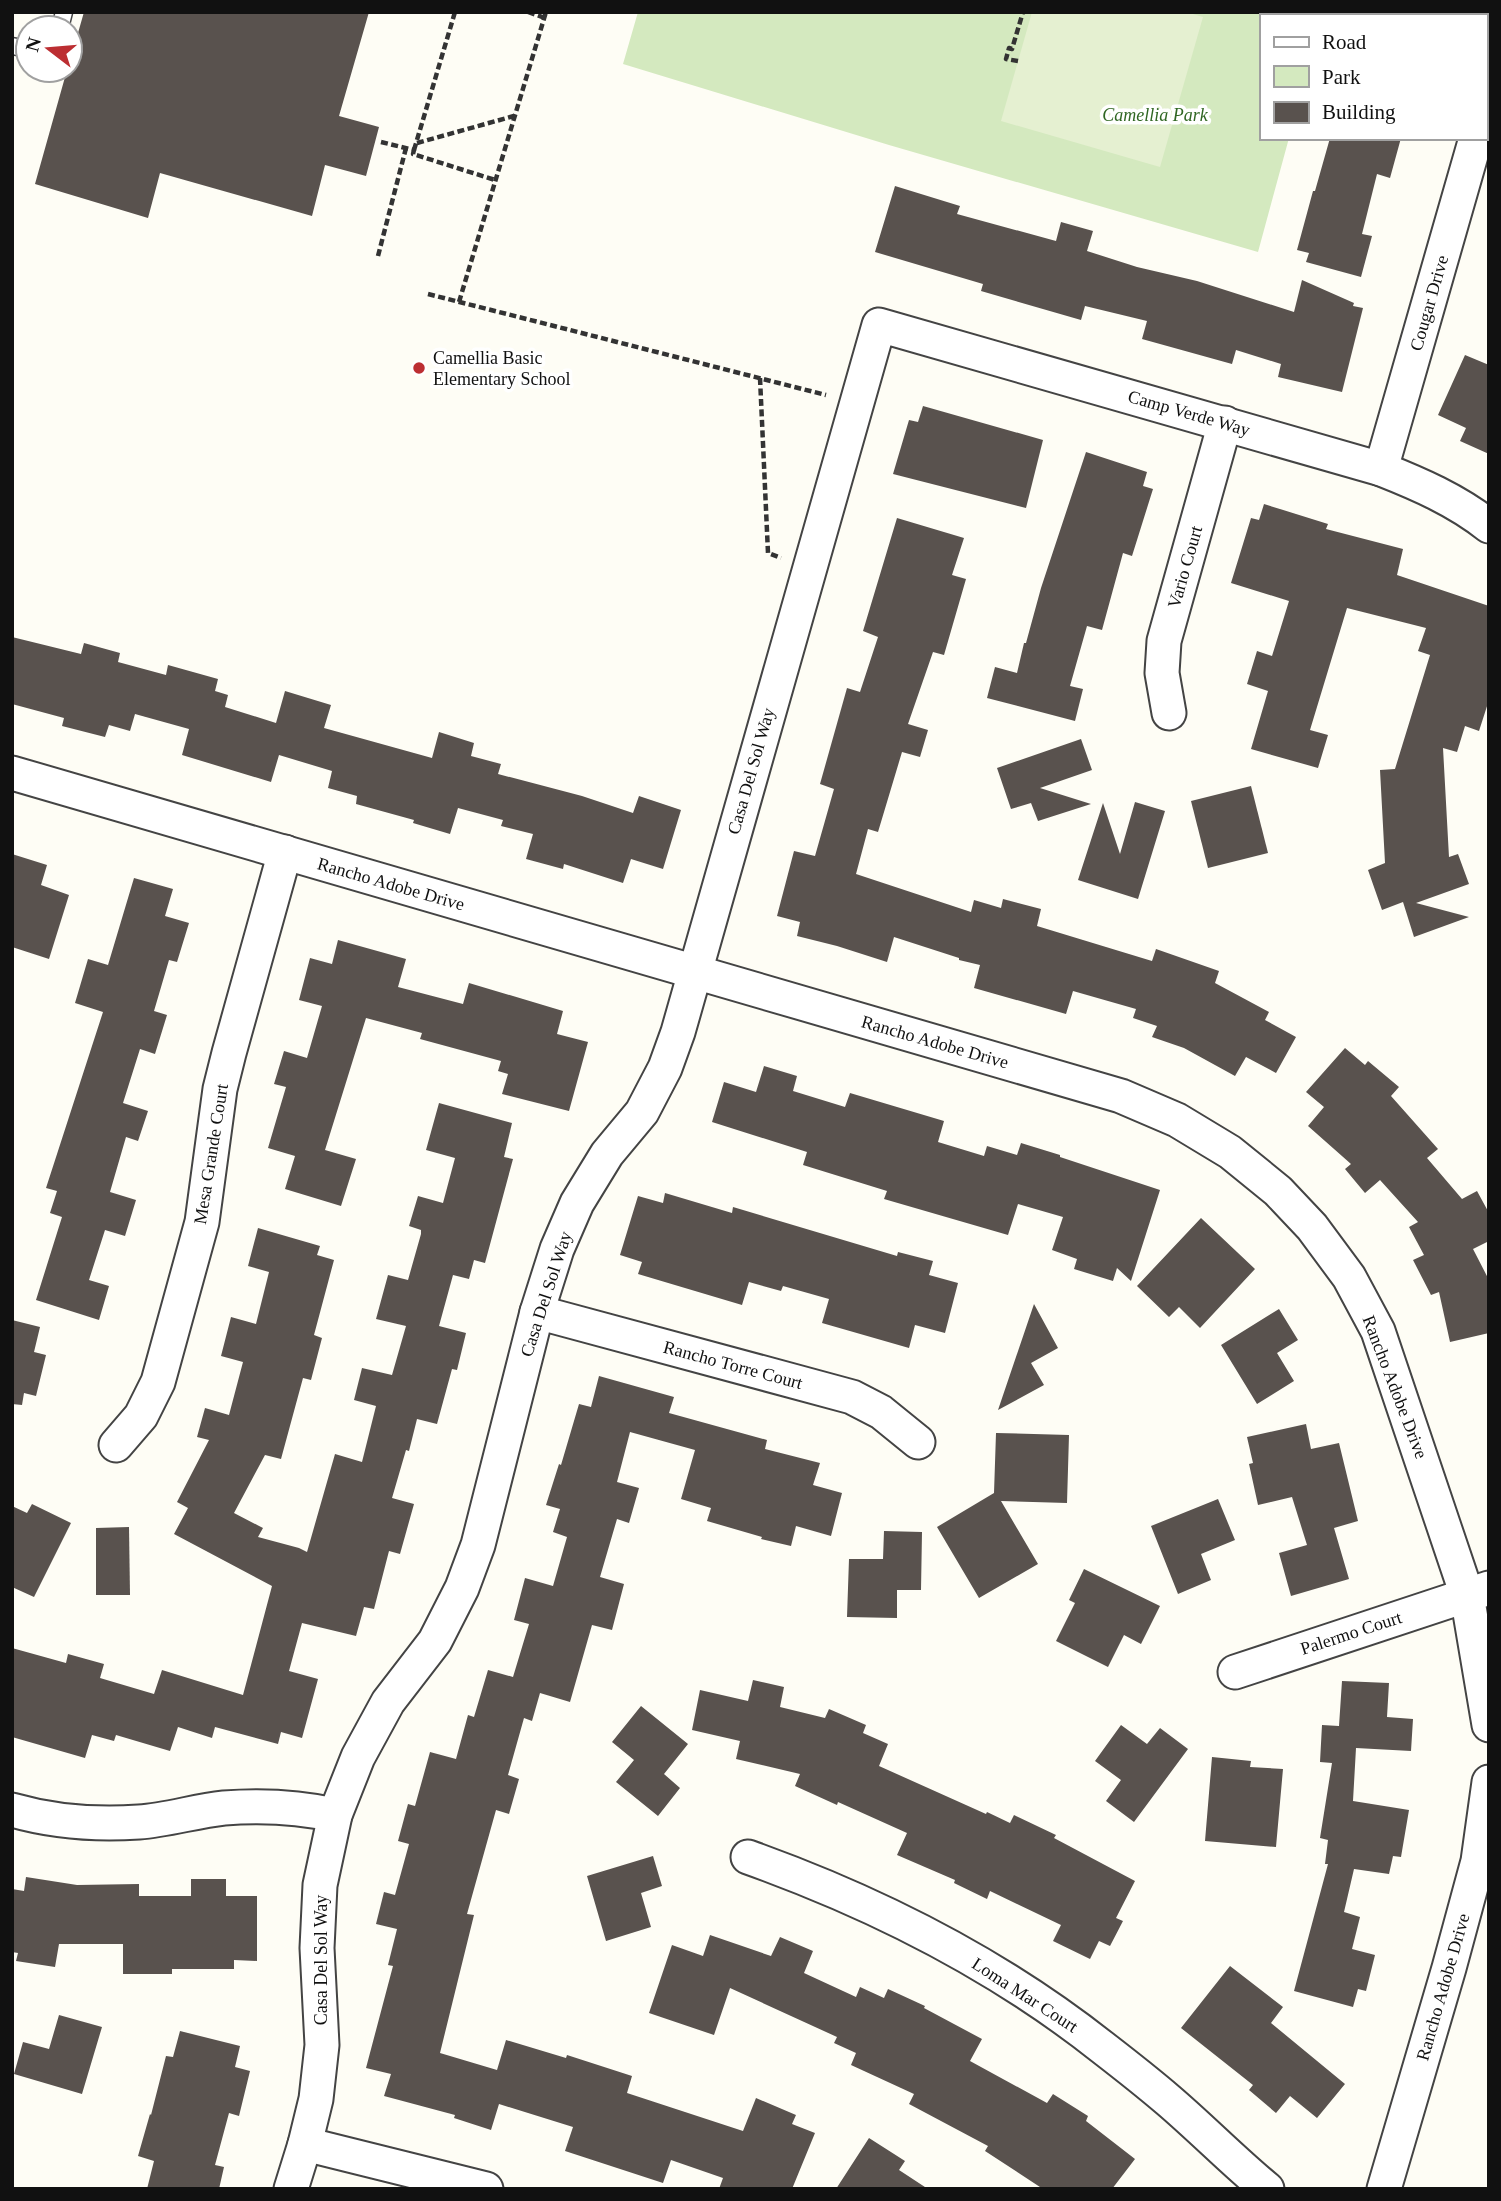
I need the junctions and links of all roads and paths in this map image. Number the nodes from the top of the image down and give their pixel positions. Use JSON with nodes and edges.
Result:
{"nodes":[{"id":1,"x":455,"y":12,"type":"edge"},
{"id":2,"x":528,"y":12,"type":"edge"},
{"id":3,"x":1023,"y":12,"type":"edge"},
{"id":4,"x":545,"y":15,"type":"edge"},
{"id":5,"x":1018,"y":61,"type":"dead end"},
{"id":6,"x":515,"y":116,"type":"junction"},
{"id":7,"x":1475,"y":140,"type":"edge"},
{"id":8,"x":381,"y":142,"type":"dead end"},
{"id":9,"x":416,"y":143,"type":"junction"},
{"id":10,"x":406,"y":148,"type":"junction"},
{"id":11,"x":414,"y":150,"type":"junction"},
{"id":12,"x":496,"y":181,"type":"junction"},
{"id":13,"x":378,"y":256,"type":"dead end"},
{"id":14,"x":428,"y":294,"type":"dead end"},
{"id":15,"x":459,"y":302,"type":"junction"},
{"id":16,"x":879,"y":325,"type":"joint"},
{"id":17,"x":760,"y":378,"type":"junction"},
{"id":18,"x":827,"y":395,"type":"dead end"},
{"id":19,"x":1225,"y":424,"type":"junction"},
{"id":20,"x":1381,"y":468,"type":"junction"},
{"id":21,"x":1489,"y":526,"type":"edge"},
{"id":22,"x":781,"y":558,"type":"dead end"},
{"id":23,"x":1169,"y":713,"type":"dead end"},
{"id":24,"x":12,"y":774,"type":"edge"},
{"id":25,"x":285,"y":852,"type":"junction"},
{"id":26,"x":694,"y":972,"type":"junction"},
{"id":27,"x":537,"y":1312,"type":"junction"},
{"id":28,"x":918,"y":1442,"type":"dead end"},
{"id":29,"x":116,"y":1445,"type":"dead end"},
{"id":30,"x":1478,"y":1591,"type":"edge"},
{"id":31,"x":1236,"y":1672,"type":"dead end"},
{"id":32,"x":1489,"y":1725,"type":"edge"},
{"id":33,"x":1489,"y":1782,"type":"edge"},
{"id":34,"x":12,"y":1810,"type":"edge"},
{"id":35,"x":335,"y":1815,"type":"junction"},
{"id":36,"x":748,"y":1857,"type":"dead end"},
{"id":37,"x":305,"y":2144,"type":"junction"},
{"id":38,"x":291,"y":2189,"type":"edge"},
{"id":39,"x":486,"y":2189,"type":"edge"},
{"id":40,"x":1267,"y":2189,"type":"edge"},
{"id":41,"x":1384,"y":2189,"type":"edge"}],
"edges":[{"from":1,"to":9,"type":"path"},
{"from":2,"to":4,"type":"path"},
{"from":3,"to":5,"type":"path"},
{"from":4,"to":6,"type":"path"},
{"from":6,"to":9,"type":"path"},
{"from":6,"to":12,"type":"path"},
{"from":7,"to":20,"type":"street","name":"Cougar Drive"},
{"from":8,"to":10,"type":"path"},
{"from":9,"to":11,"type":"path"},
{"from":10,"to":11,"type":"path"},
{"from":10,"to":13,"type":"path"},
{"from":11,"to":12,"type":"path"},
{"from":12,"to":15,"type":"path"},
{"from":14,"to":15,"type":"path"},
{"from":15,"to":17,"type":"path"},
{"from":16,"to":19,"type":"street","name":"Camp Verde Way"},
{"from":16,"to":26,"type":"street","name":"Casa Del Sol Way"},
{"from":17,"to":18,"type":"path"},
{"from":17,"to":22,"type":"path"},
{"from":19,"to":20,"type":"street","name":"Camp Verde Way"},
{"from":19,"to":23,"type":"street","name":"Vario Court"},
{"from":20,"to":21,"type":"street","name":"Camp Verde Way"},
{"from":24,"to":25,"type":"street","name":"Rancho Adobe Drive"},
{"from":25,"to":26,"type":"street","name":"Rancho Adobe Drive"},
{"from":25,"to":29,"type":"street","name":"Mesa Grande Court"},
{"from":26,"to":27,"type":"street","name":"Casa Del Sol Way"},
{"from":26,"to":30,"type":"street","name":"Rancho Adobe Drive"},
{"from":27,"to":28,"type":"street","name":"Rancho Torre Court"},
{"from":27,"to":35,"type":"street","name":"Casa Del Sol Way"},
{"from":30,"to":31,"type":"street","name":"Palermo Court"},
{"from":30,"to":32,"type":"street","name":"Rancho Adobe Drive"},
{"from":33,"to":41,"type":"street","name":"Rancho Adobe Drive"},
{"from":34,"to":35,"type":"street"},
{"from":35,"to":37,"type":"street","name":"Casa Del Sol Way"},
{"from":36,"to":40,"type":"street","name":"Loma Mar Court"},
{"from":37,"to":38,"type":"street","name":"Casa Del Sol Way"},
{"from":37,"to":39,"type":"street"}]}
